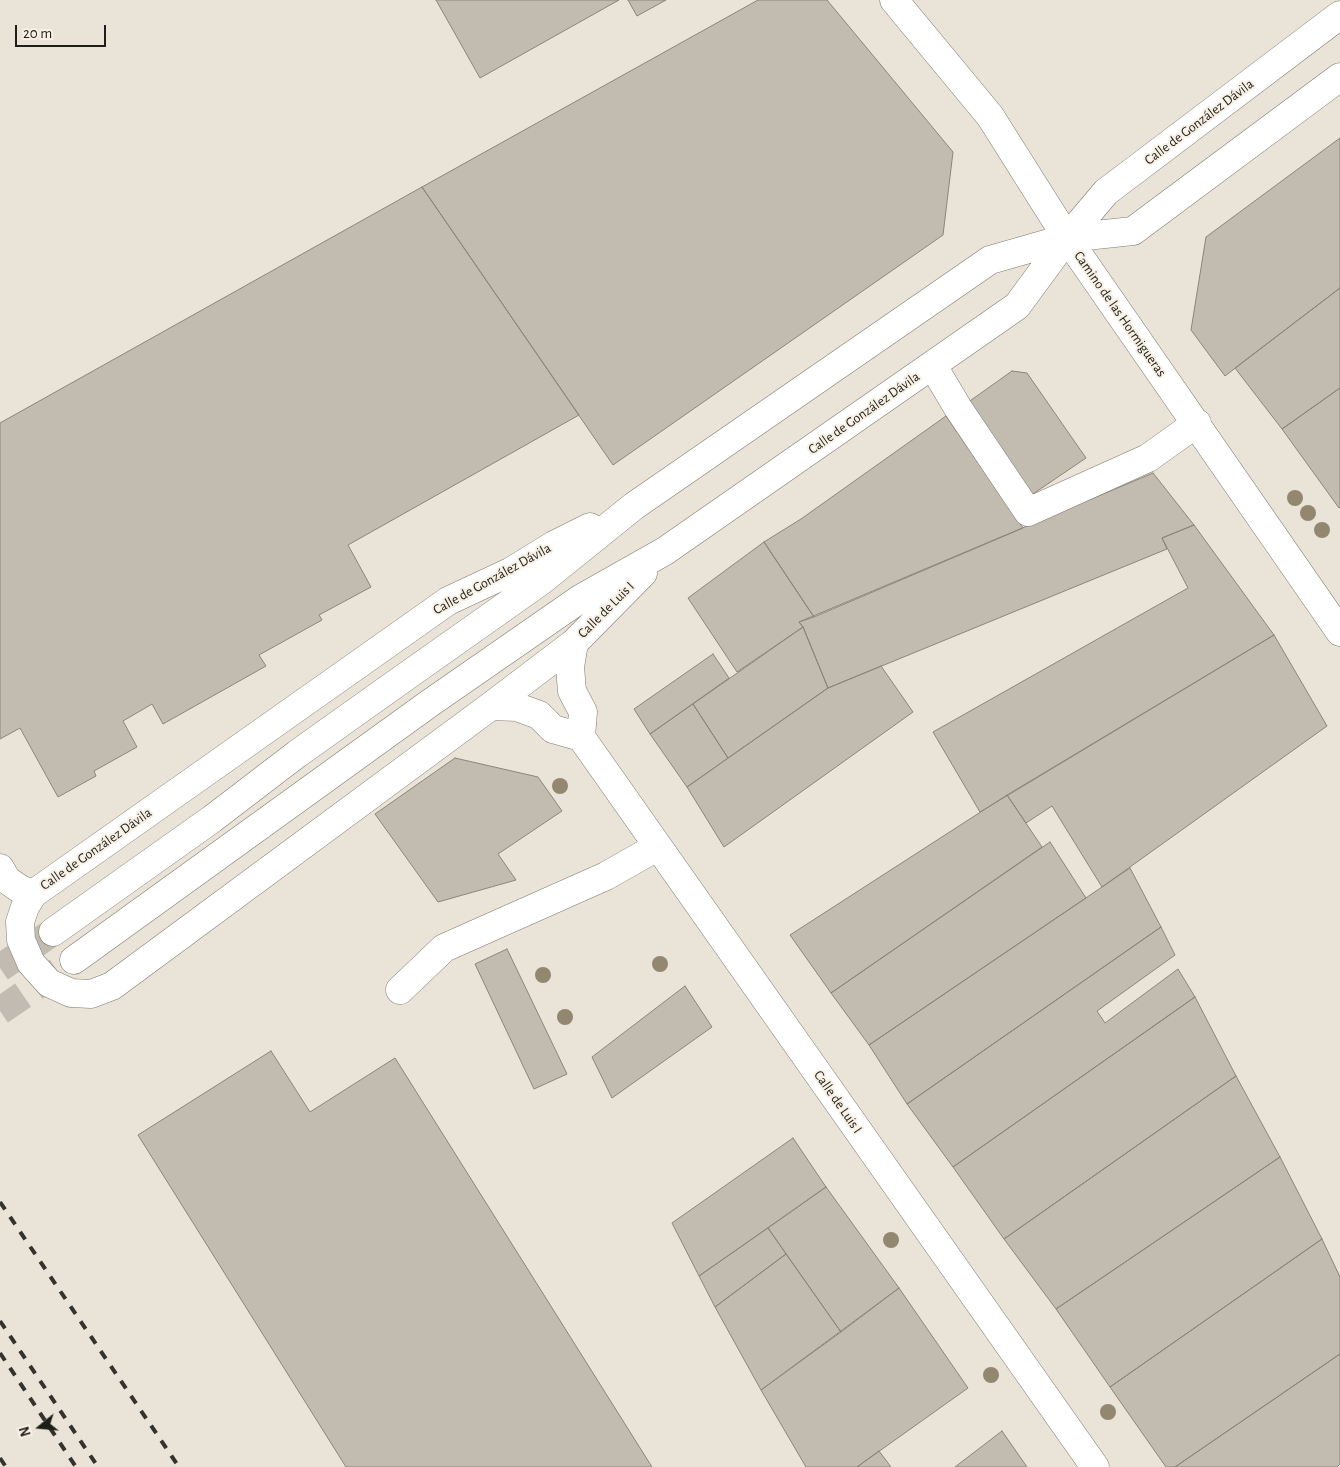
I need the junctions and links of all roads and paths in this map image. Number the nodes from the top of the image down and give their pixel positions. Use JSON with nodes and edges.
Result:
{"nodes":[{"id":1,"x":894,"y":0,"type":"edge"},
{"id":2,"x":1340,"y":15,"type":"edge"},
{"id":3,"x":1340,"y":77,"type":"edge"},
{"id":4,"x":1067,"y":238,"type":"junction"},
{"id":5,"x":932,"y":366,"type":"junction"},
{"id":6,"x":1196,"y":423,"type":"junction"},
{"id":7,"x":634,"y":506,"type":"junction"},
{"id":8,"x":665,"y":551,"type":"junction"},
{"id":9,"x":1340,"y":632,"type":"edge"},
{"id":10,"x":574,"y":643,"type":"junction"},
{"id":11,"x":491,"y":706,"type":"junction"},
{"id":12,"x":581,"y":738,"type":"junction"},
{"id":13,"x":657,"y":847,"type":"junction"},
{"id":14,"x":0,"y":868,"type":"edge"},
{"id":15,"x":33,"y":894,"type":"junction"},
{"id":16,"x":53,"y":932,"type":"tunnel mouth"},
{"id":17,"x":74,"y":960,"type":"tunnel mouth"},
{"id":18,"x":400,"y":990,"type":"dead end"},
{"id":19,"x":1095,"y":1467,"type":"edge"}],
"edges":[{"from":1,"to":4,"type":"street","name":"Camino de las Hormigueras"},
{"from":2,"to":4,"type":"street","name":"Calle de González Dávila"},
{"from":3,"to":4,"type":"street","name":"Calle de González Dávila"},
{"from":4,"to":5,"type":"street","name":"Calle de González Dávila"},
{"from":4,"to":6,"type":"street","name":"Camino de las Hormigueras"},
{"from":4,"to":7,"type":"street","name":"Calle de González Dávila"},
{"from":5,"to":6,"type":"street"},
{"from":5,"to":8,"type":"street","name":"Calle de González Dávila"},
{"from":6,"to":9,"type":"street","name":"Camino de las Hormigueras"},
{"from":7,"to":15,"type":"street","name":"Calle de González Dávila"},
{"from":7,"to":16,"type":"street","name":"Calle de González Dávila"},
{"from":8,"to":10,"type":"street","name":"Calle de Luis I"},
{"from":8,"to":17,"type":"street","name":"Calle de González Dávila"},
{"from":10,"to":11,"type":"street","name":"Calle de González Dávila"},
{"from":10,"to":12,"type":"street","name":"Calle de Luis I"},
{"from":11,"to":12,"type":"street"},
{"from":11,"to":15,"type":"street","name":"Calle de González Dávila"},
{"from":12,"to":13,"type":"street","name":"Calle de Luis I"},
{"from":13,"to":18,"type":"street"},
{"from":13,"to":19,"type":"street","name":"Calle de Luis I"},
{"from":14,"to":15,"type":"street"}]}
